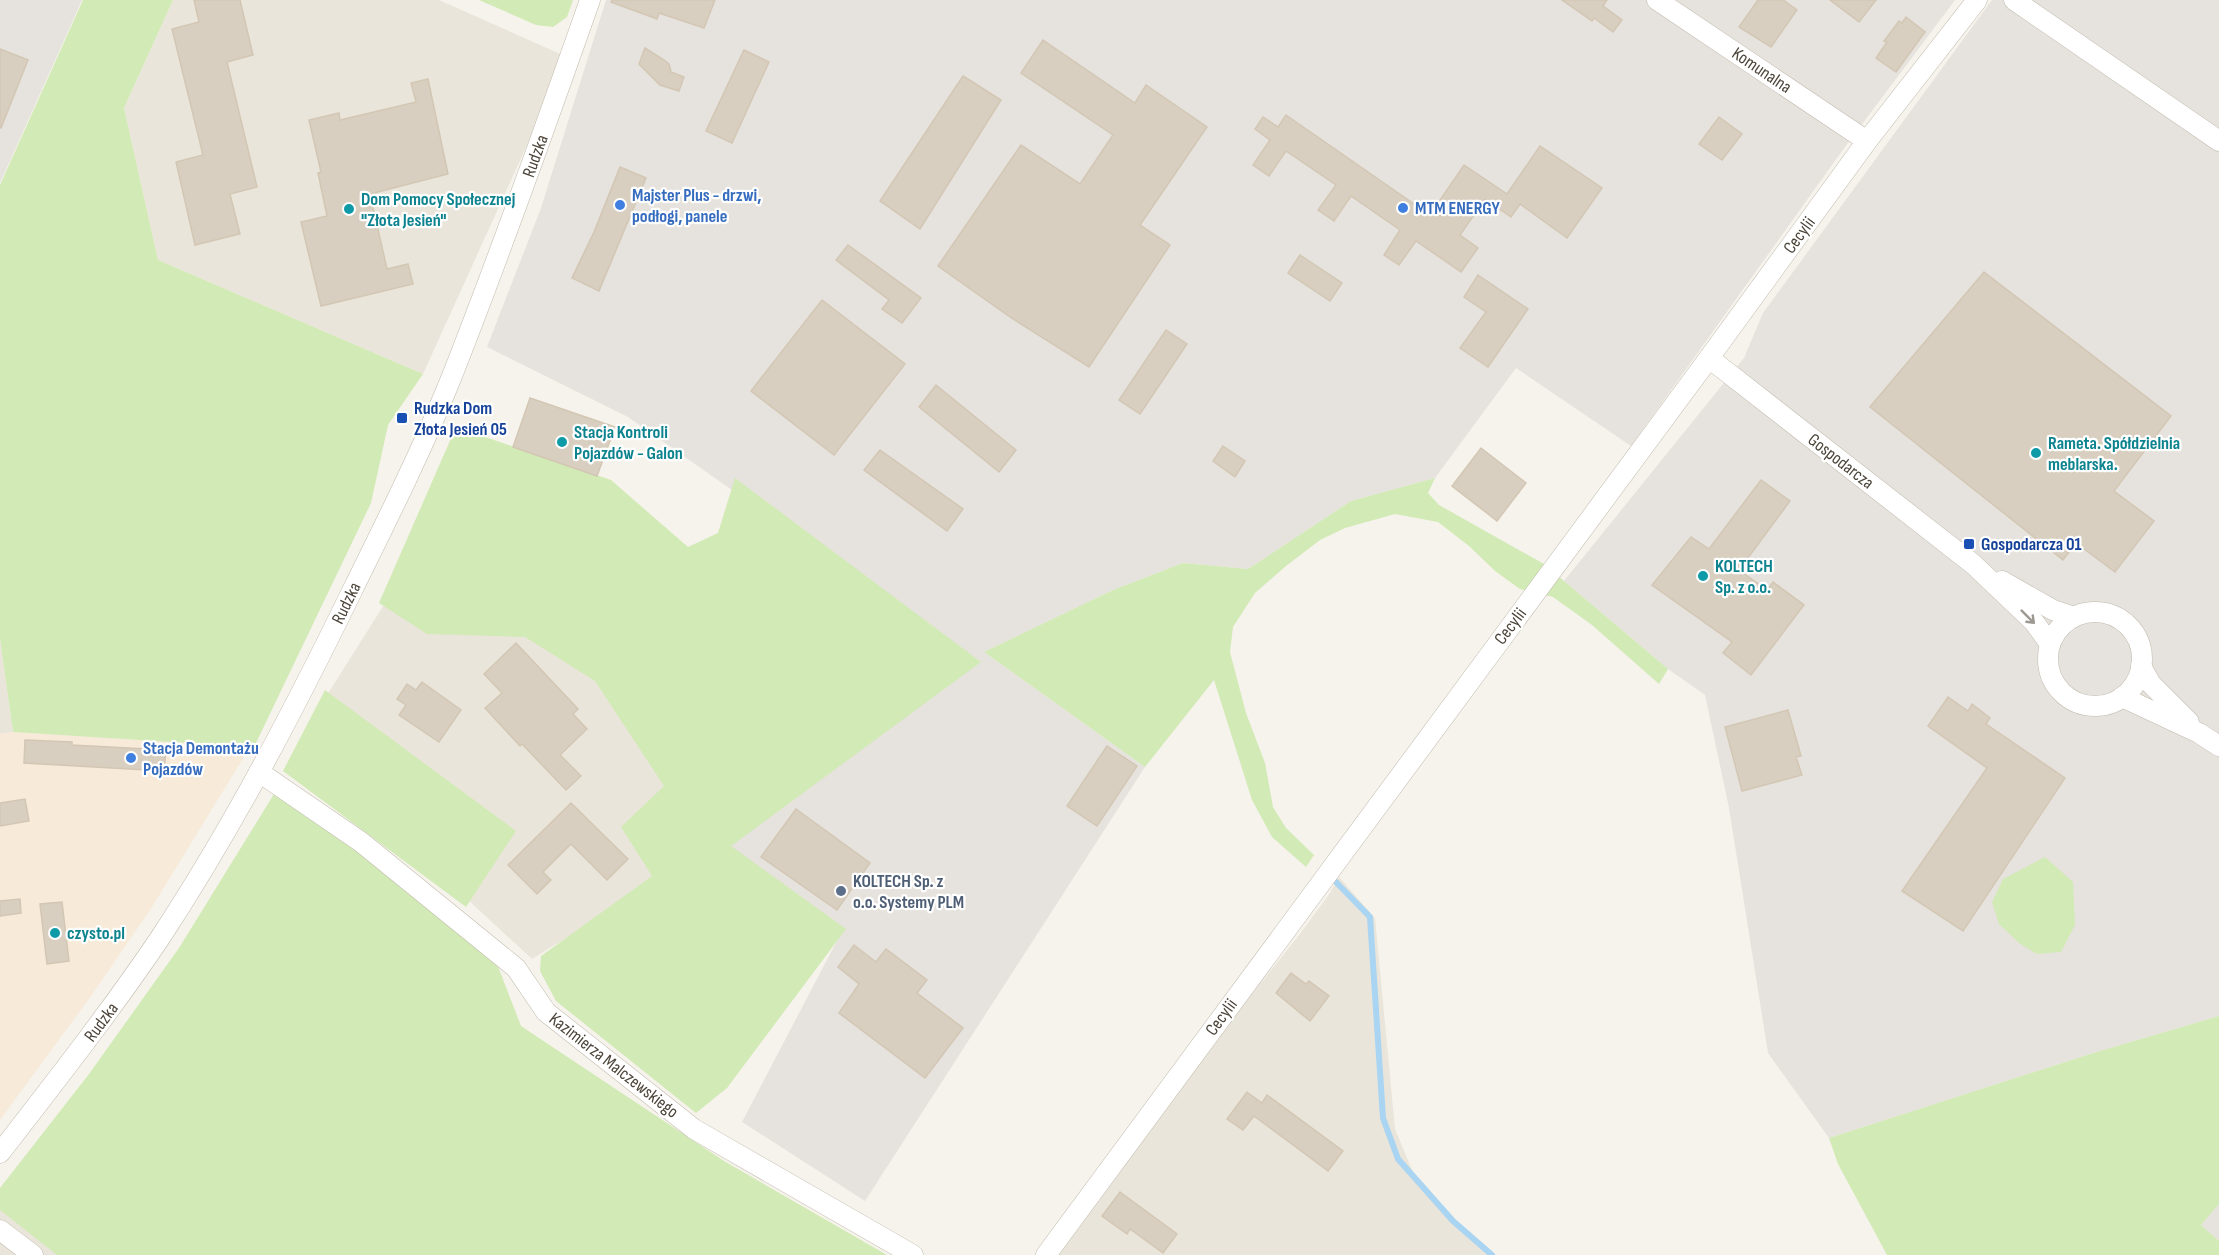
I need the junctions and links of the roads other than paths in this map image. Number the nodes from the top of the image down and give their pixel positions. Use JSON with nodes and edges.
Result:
{"nodes":[{"id":1,"x":590,"y":0,"type":"edge"},
{"id":2,"x":1657,"y":0,"type":"edge"},
{"id":3,"x":1977,"y":0,"type":"edge"},
{"id":4,"x":2013,"y":0,"type":"edge"},
{"id":5,"x":1867,"y":141,"type":"junction"},
{"id":6,"x":2219,"y":141,"type":"edge"},
{"id":7,"x":1709,"y":358,"type":"junction"},
{"id":8,"x":1973,"y":564,"type":"junction"},
{"id":9,"x":2074,"y":617,"type":"junction"},
{"id":10,"x":2050,"y":644,"type":"junction"},
{"id":11,"x":2141,"y":666,"type":"junction"},
{"id":12,"x":2122,"y":697,"type":"junction"},
{"id":13,"x":2199,"y":733,"type":"junction"},
{"id":14,"x":2219,"y":746,"type":"edge"},
{"id":15,"x":259,"y":772,"type":"junction"},
{"id":16,"x":0,"y":1153,"type":"edge"},
{"id":17,"x":0,"y":1230,"type":"edge"},
{"id":18,"x":33,"y":1255,"type":"edge"},
{"id":19,"x":913,"y":1255,"type":"edge"},
{"id":20,"x":1046,"y":1255,"type":"edge"}],
"edges":[{"from":1,"to":15,"type":"street","name":"Rudzka"},
{"from":2,"to":5,"type":"street","name":"Komunalna"},
{"from":3,"to":5,"type":"street","name":"Cecylii"},
{"from":4,"to":6,"type":"street"},
{"from":5,"to":7,"type":"street","name":"Cecylii"},
{"from":7,"to":8,"type":"street","name":"Gospodarcza"},
{"from":7,"to":20,"type":"street","name":"Cecylii"},
{"from":8,"to":9,"type":"street","name":"Gospodarcza"},
{"from":8,"to":10,"type":"street","name":"Gospodarcza","one_way":true},
{"from":9,"to":10,"type":"street"},
{"from":9,"to":11,"type":"street","name":"Gospodarcza"},
{"from":10,"to":12,"type":"street"},
{"from":11,"to":12,"type":"street"},
{"from":11,"to":13,"type":"street","name":"Gospodarcza"},
{"from":12,"to":13,"type":"street","name":"Gospodarcza"},
{"from":13,"to":14,"type":"street","name":"Gospodarcza"},
{"from":15,"to":16,"type":"street","name":"Rudzka"},
{"from":15,"to":19,"type":"street","name":"Kazimierza Malczewskiego"},
{"from":17,"to":18,"type":"street"}]}
